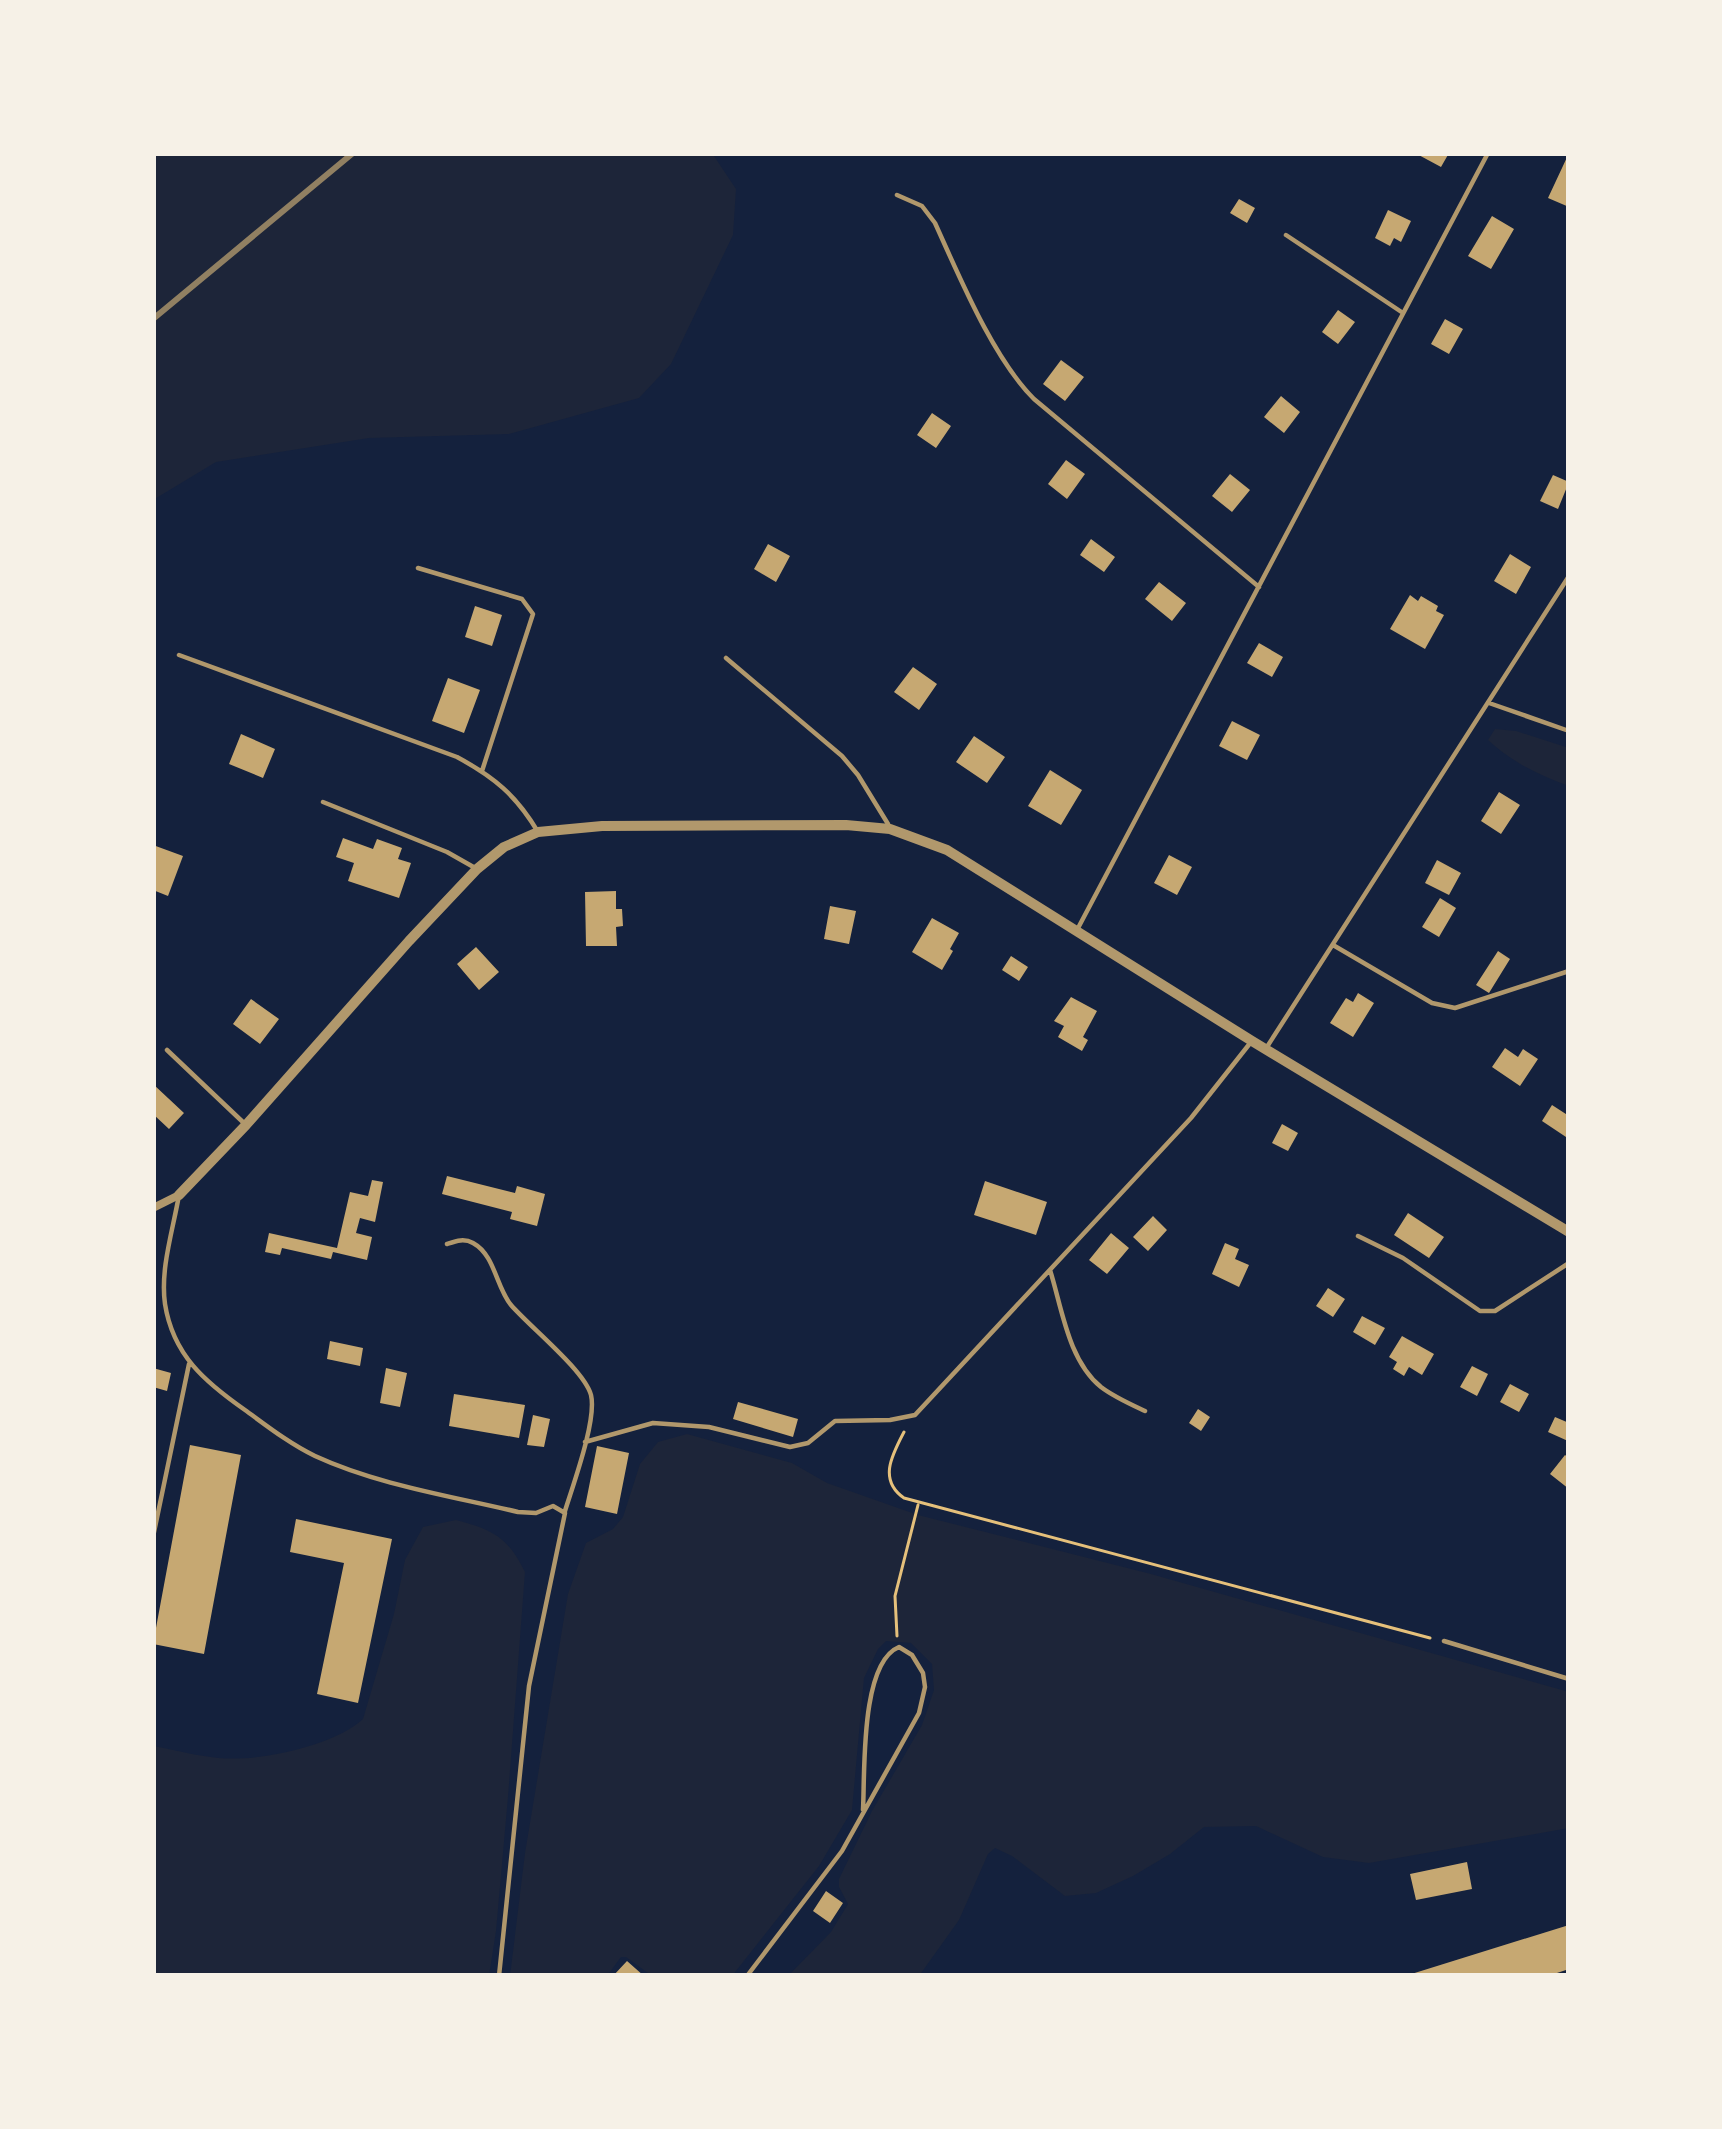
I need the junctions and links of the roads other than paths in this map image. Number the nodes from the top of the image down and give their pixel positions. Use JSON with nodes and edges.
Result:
{"nodes":[{"id":1,"x":1488,"y":153,"type":"edge"},
{"id":2,"x":897,"y":195,"type":"dead end"},
{"id":3,"x":1286,"y":235,"type":"dead end"},
{"id":4,"x":1403,"y":313,"type":"junction"},
{"id":5,"x":418,"y":568,"type":"dead end"},
{"id":6,"x":1569,"y":576,"type":"edge"},
{"id":7,"x":1259,"y":587,"type":"junction"},
{"id":8,"x":179,"y":656,"type":"dead end"},
{"id":9,"x":726,"y":658,"type":"dead end"},
{"id":10,"x":1489,"y":703,"type":"junction"},
{"id":11,"x":1569,"y":730,"type":"edge"},
{"id":12,"x":482,"y":771,"type":"junction"},
{"id":13,"x":323,"y":802,"type":"dead end"},
{"id":14,"x":890,"y":829,"type":"junction"},
{"id":15,"x":538,"y":832,"type":"junction"},
{"id":16,"x":477,"y":868,"type":"junction"},
{"id":17,"x":1077,"y":930,"type":"junction"},
{"id":18,"x":1332,"y":944,"type":"junction"},
{"id":19,"x":1569,"y":971,"type":"edge"},
{"id":20,"x":1252,"y":1041,"type":"junction"},
{"id":21,"x":167,"y":1050,"type":"dead end"},
{"id":22,"x":1265,"y":1050,"type":"junction"},
{"id":23,"x":246,"y":1125,"type":"junction"},
{"id":24,"x":179,"y":1195,"type":"junction"},
{"id":25,"x":153,"y":1208,"type":"edge"},
{"id":26,"x":1569,"y":1232,"type":"edge"},
{"id":27,"x":1358,"y":1236,"type":"dead end"},
{"id":28,"x":447,"y":1244,"type":"dead end"},
{"id":29,"x":1569,"y":1263,"type":"edge"},
{"id":30,"x":1050,"y":1270,"type":"junction"},
{"id":31,"x":189,"y":1364,"type":"junction"},
{"id":32,"x":1145,"y":1411,"type":"dead end"},
{"id":33,"x":585,"y":1442,"type":"junction"},
{"id":34,"x":565,"y":1513,"type":"junction"},
{"id":35,"x":153,"y":1537,"type":"edge"},
{"id":36,"x":1444,"y":1641,"type":"road end"},
{"id":37,"x":1569,"y":1679,"type":"edge"},
{"id":38,"x":863,"y":1810,"type":"junction"},
{"id":39,"x":499,"y":1976,"type":"edge"},
{"id":40,"x":747,"y":1976,"type":"edge"}],
"edges":[{"from":1,"to":4,"type":"lane"},
{"from":2,"to":7,"type":"lane"},
{"from":3,"to":4,"type":"lane"},
{"from":4,"to":7,"type":"lane"},
{"from":5,"to":12,"type":"lane"},
{"from":6,"to":10,"type":"lane"},
{"from":7,"to":17,"type":"lane"},
{"from":8,"to":12,"type":"lane"},
{"from":9,"to":14,"type":"lane"},
{"from":10,"to":11,"type":"lane"},
{"from":10,"to":18,"type":"lane"},
{"from":12,"to":15,"type":"lane"},
{"from":13,"to":16,"type":"lane"},
{"from":14,"to":15,"type":"street"},
{"from":14,"to":17,"type":"street"},
{"from":15,"to":16,"type":"street"},
{"from":16,"to":23,"type":"street"},
{"from":17,"to":20,"type":"street"},
{"from":18,"to":19,"type":"lane"},
{"from":18,"to":22,"type":"lane"},
{"from":20,"to":22,"type":"street"},
{"from":20,"to":30,"type":"lane"},
{"from":21,"to":23,"type":"lane"},
{"from":22,"to":26,"type":"street"},
{"from":23,"to":24,"type":"street"},
{"from":24,"to":25,"type":"street"},
{"from":24,"to":31,"type":"lane"},
{"from":27,"to":29,"type":"lane"},
{"from":28,"to":33,"type":"lane"},
{"from":30,"to":32,"type":"lane"},
{"from":30,"to":33,"type":"lane"},
{"from":31,"to":34,"type":"lane"},
{"from":31,"to":35,"type":"lane"},
{"from":33,"to":34,"type":"lane"},
{"from":34,"to":39,"type":"lane"},
{"from":36,"to":37,"type":"lane"},
{"from":38,"to":38,"type":"lane"},
{"from":38,"to":40,"type":"lane"}]}
